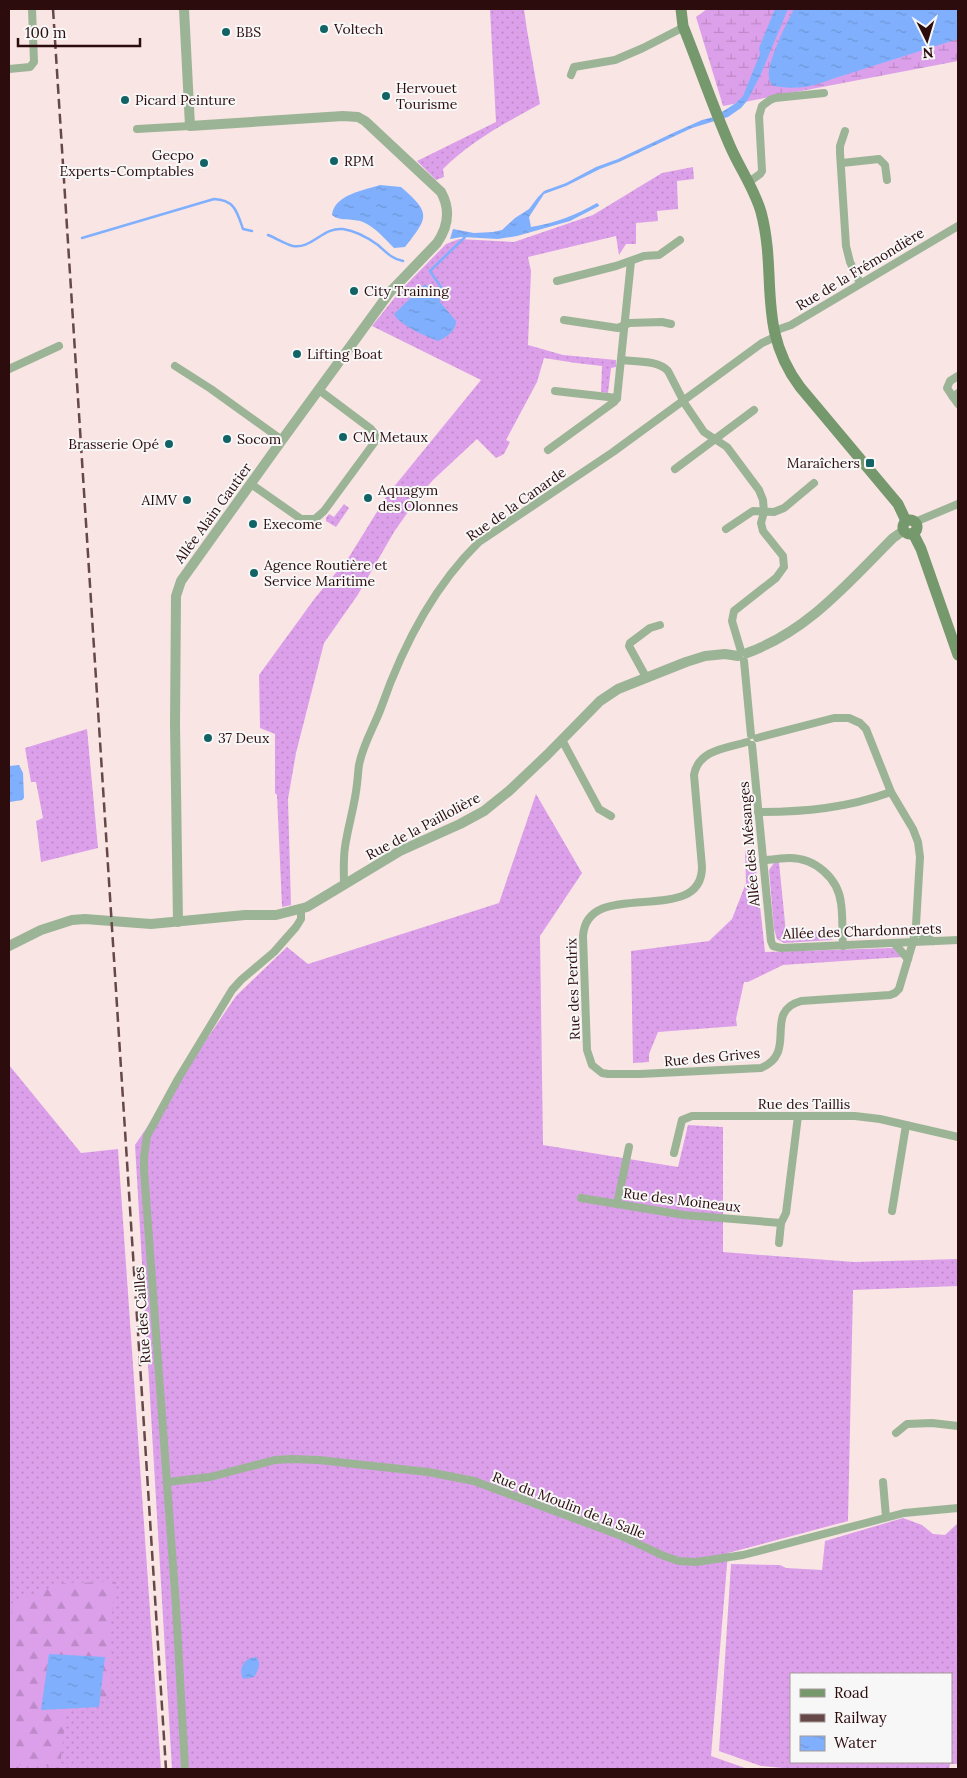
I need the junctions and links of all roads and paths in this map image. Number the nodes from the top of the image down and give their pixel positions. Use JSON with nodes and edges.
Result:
{"nodes":[{"id":1,"x":32,"y":9,"type":"edge"},
{"id":2,"x":184,"y":9,"type":"edge"},
{"id":3,"x":681,"y":9,"type":"edge"},
{"id":4,"x":684,"y":27,"type":"junction"},
{"id":5,"x":9,"y":68,"type":"edge"},
{"id":6,"x":571,"y":75,"type":"dead end"},
{"id":7,"x":824,"y":93,"type":"dead end"},
{"id":8,"x":190,"y":126,"type":"junction"},
{"id":9,"x":137,"y":129,"type":"dead end"},
{"id":10,"x":845,"y":131,"type":"dead end"},
{"id":11,"x":842,"y":163,"type":"junction"},
{"id":12,"x":887,"y":180,"type":"dead end"},
{"id":13,"x":749,"y":182,"type":"junction"},
{"id":14,"x":958,"y":226,"type":"edge"},
{"id":15,"x":680,"y":240,"type":"dead end"},
{"id":16,"x":631,"y":260,"type":"junction"},
{"id":17,"x":557,"y":281,"type":"dead end"},
{"id":18,"x":860,"y":283,"type":"junction"},
{"id":19,"x":564,"y":320,"type":"dead end"},
{"id":20,"x":671,"y":324,"type":"dead end"},
{"id":21,"x":625,"y":326,"type":"junction"},
{"id":22,"x":774,"y":334,"type":"junction"},
{"id":23,"x":59,"y":346,"type":"dead end"},
{"id":24,"x":622,"y":360,"type":"junction"},
{"id":25,"x":175,"y":366,"type":"dead end"},
{"id":26,"x":9,"y":369,"type":"edge"},
{"id":27,"x":958,"y":376,"type":"edge"},
{"id":28,"x":319,"y":390,"type":"junction"},
{"id":29,"x":555,"y":391,"type":"dead end"},
{"id":30,"x":617,"y":398,"type":"junction"},
{"id":31,"x":957,"y":398,"type":"edge"},
{"id":32,"x":684,"y":400,"type":"junction"},
{"id":33,"x":754,"y":410,"type":"dead end"},
{"id":34,"x":713,"y":439,"type":"junction"},
{"id":35,"x":282,"y":440,"type":"junction"},
{"id":36,"x":548,"y":450,"type":"dead end"},
{"id":37,"x":675,"y":469,"type":"dead end"},
{"id":38,"x":814,"y":483,"type":"dead end"},
{"id":39,"x":251,"y":484,"type":"junction"},
{"id":40,"x":958,"y":504,"type":"edge"},
{"id":41,"x":764,"y":512,"type":"junction"},
{"id":42,"x":910,"y":527,"type":"junction"},
{"id":43,"x":726,"y":529,"type":"dead end"},
{"id":44,"x":660,"y":625,"type":"dead end"},
{"id":45,"x":742,"y":655,"type":"junction"},
{"id":46,"x":958,"y":655,"type":"edge"},
{"id":47,"x":646,"y":677,"type":"junction"},
{"id":48,"x":562,"y":740,"type":"junction"},
{"id":49,"x":752,"y":740,"type":"junction"},
{"id":50,"x":891,"y":792,"type":"junction"},
{"id":51,"x":758,"y":812,"type":"junction"},
{"id":52,"x":611,"y":816,"type":"dead end"},
{"id":53,"x":763,"y":860,"type":"junction"},
{"id":54,"x":344,"y":885,"type":"junction"},
{"id":55,"x":301,"y":909,"type":"junction"},
{"id":56,"x":178,"y":922,"type":"junction"},
{"id":57,"x":916,"y":928,"type":"junction"},
{"id":58,"x":958,"y":940,"type":"edge"},
{"id":59,"x":771,"y":941,"type":"joint"},
{"id":60,"x":933,"y":941,"type":"junction"},
{"id":61,"x":913,"y":942,"type":"junction"},
{"id":62,"x":894,"y":943,"type":"junction"},
{"id":63,"x":9,"y":946,"type":"edge"},
{"id":64,"x":843,"y":946,"type":"junction"},
{"id":65,"x":908,"y":959,"type":"junction"},
{"id":66,"x":640,"y":1074,"type":"joint"},
{"id":67,"x":798,"y":1116,"type":"junction"},
{"id":68,"x":906,"y":1125,"type":"junction"},
{"id":69,"x":958,"y":1137,"type":"edge"},
{"id":70,"x":629,"y":1148,"type":"dead end"},
{"id":71,"x":674,"y":1154,"type":"dead end"},
{"id":72,"x":581,"y":1198,"type":"dead end"},
{"id":73,"x":617,"y":1204,"type":"junction"},
{"id":74,"x":892,"y":1211,"type":"dead end"},
{"id":75,"x":781,"y":1223,"type":"junction"},
{"id":76,"x":778,"y":1243,"type":"dead end"},
{"id":77,"x":958,"y":1426,"type":"edge"},
{"id":78,"x":896,"y":1432,"type":"dead end"},
{"id":79,"x":167,"y":1482,"type":"junction"},
{"id":80,"x":883,"y":1482,"type":"dead end"},
{"id":81,"x":958,"y":1508,"type":"edge"},
{"id":82,"x":886,"y":1516,"type":"junction"},
{"id":83,"x":185,"y":1769,"type":"edge"}],
"edges":[{"from":1,"to":5,"type":"street"},
{"from":2,"to":8,"type":"street"},
{"from":3,"to":4,"type":"main road"},
{"from":4,"to":6,"type":"street"},
{"from":4,"to":13,"type":"main road"},
{"from":7,"to":13,"type":"street"},
{"from":8,"to":9,"type":"street","name":"Allée Alain Gautier"},
{"from":8,"to":28,"type":"street","name":"Allée Alain Gautier"},
{"from":10,"to":11,"type":"street"},
{"from":11,"to":12,"type":"street"},
{"from":11,"to":18,"type":"street"},
{"from":13,"to":22,"type":"main road"},
{"from":14,"to":18,"type":"street","name":"Rue de la Frémondière"},
{"from":15,"to":16,"type":"street"},
{"from":16,"to":17,"type":"street"},
{"from":16,"to":21,"type":"street"},
{"from":18,"to":22,"type":"street","name":"Rue de la Frémondière"},
{"from":19,"to":21,"type":"street"},
{"from":20,"to":21,"type":"street"},
{"from":21,"to":24,"type":"street"},
{"from":22,"to":32,"type":"street","name":"Rue de la Canarde"},
{"from":22,"to":42,"type":"main road"},
{"from":23,"to":26,"type":"street"},
{"from":24,"to":30,"type":"street"},
{"from":24,"to":32,"type":"street"},
{"from":25,"to":35,"type":"street"},
{"from":27,"to":31,"type":"street"},
{"from":28,"to":35,"type":"street","name":"Allée Alain Gautier"},
{"from":28,"to":39,"type":"street"},
{"from":29,"to":30,"type":"street"},
{"from":30,"to":36,"type":"street"},
{"from":32,"to":34,"type":"street"},
{"from":32,"to":54,"type":"street","name":"Rue de la Canarde"},
{"from":33,"to":34,"type":"street"},
{"from":34,"to":37,"type":"street"},
{"from":34,"to":41,"type":"street"},
{"from":35,"to":39,"type":"street","name":"Allée Alain Gautier"},
{"from":38,"to":41,"type":"street"},
{"from":39,"to":56,"type":"street","name":"Allée Alain Gautier"},
{"from":40,"to":42,"type":"street"},
{"from":41,"to":43,"type":"street"},
{"from":41,"to":45,"type":"street","name":"Allée des Mésanges"},
{"from":42,"to":45,"type":"street","name":"Rue de la Paillolière"},
{"from":42,"to":46,"type":"main road"},
{"from":44,"to":47,"type":"street"},
{"from":45,"to":47,"type":"street","name":"Rue de la Paillolière"},
{"from":45,"to":49,"type":"street","name":"Allée des Mésanges"},
{"from":47,"to":48,"type":"street","name":"Rue de la Paillolière"},
{"from":48,"to":52,"type":"street"},
{"from":48,"to":54,"type":"street","name":"Rue de la Paillolière"},
{"from":49,"to":50,"type":"street","name":"Rue des Perdrix"},
{"from":49,"to":51,"type":"street","name":"Allée des Mésanges"},
{"from":49,"to":66,"type":"street","name":"Rue des Perdrix"},
{"from":50,"to":51,"type":"street"},
{"from":50,"to":57,"type":"street","name":"Rue des Grives"},
{"from":51,"to":53,"type":"street","name":"Allée des Mésanges"},
{"from":53,"to":59,"type":"street","name":"Allée des Mésanges"},
{"from":53,"to":64,"type":"street"},
{"from":54,"to":55,"type":"street","name":"Rue de la Paillolière"},
{"from":55,"to":56,"type":"street","name":"Rue de la Paillolière"},
{"from":55,"to":79,"type":"street","name":"Rue des Cailles"},
{"from":56,"to":63,"type":"street","name":"Rue de la Paillolière"},
{"from":57,"to":60,"type":"street"},
{"from":57,"to":61,"type":"street","name":"Rue des Grives"},
{"from":58,"to":60,"type":"street","name":"Allée des Chardonnerets"},
{"from":59,"to":64,"type":"street","name":"Allée des Chardonnerets"},
{"from":60,"to":61,"type":"street","name":"Allée des Chardonnerets"},
{"from":61,"to":62,"type":"street","name":"Allée des Chardonnerets"},
{"from":61,"to":65,"type":"street","name":"Rue des Grives"},
{"from":62,"to":64,"type":"street","name":"Allée des Chardonnerets"},
{"from":62,"to":65,"type":"street"},
{"from":65,"to":66,"type":"street","name":"Rue des Grives"},
{"from":67,"to":68,"type":"street","name":"Rue des Taillis"},
{"from":67,"to":71,"type":"street","name":"Rue des Taillis"},
{"from":67,"to":75,"type":"street"},
{"from":68,"to":69,"type":"street","name":"Rue des Taillis"},
{"from":68,"to":74,"type":"street"},
{"from":70,"to":73,"type":"street"},
{"from":72,"to":73,"type":"street","name":"Rue des Moineaux"},
{"from":73,"to":75,"type":"street","name":"Rue des Moineaux"},
{"from":75,"to":76,"type":"street"},
{"from":77,"to":78,"type":"street"},
{"from":79,"to":82,"type":"street","name":"Rue du Moulin de la Salle"},
{"from":79,"to":83,"type":"street","name":"Rue des Cailles"},
{"from":80,"to":82,"type":"street"},
{"from":81,"to":82,"type":"street","name":"Rue du Moulin de la Salle"}]}
